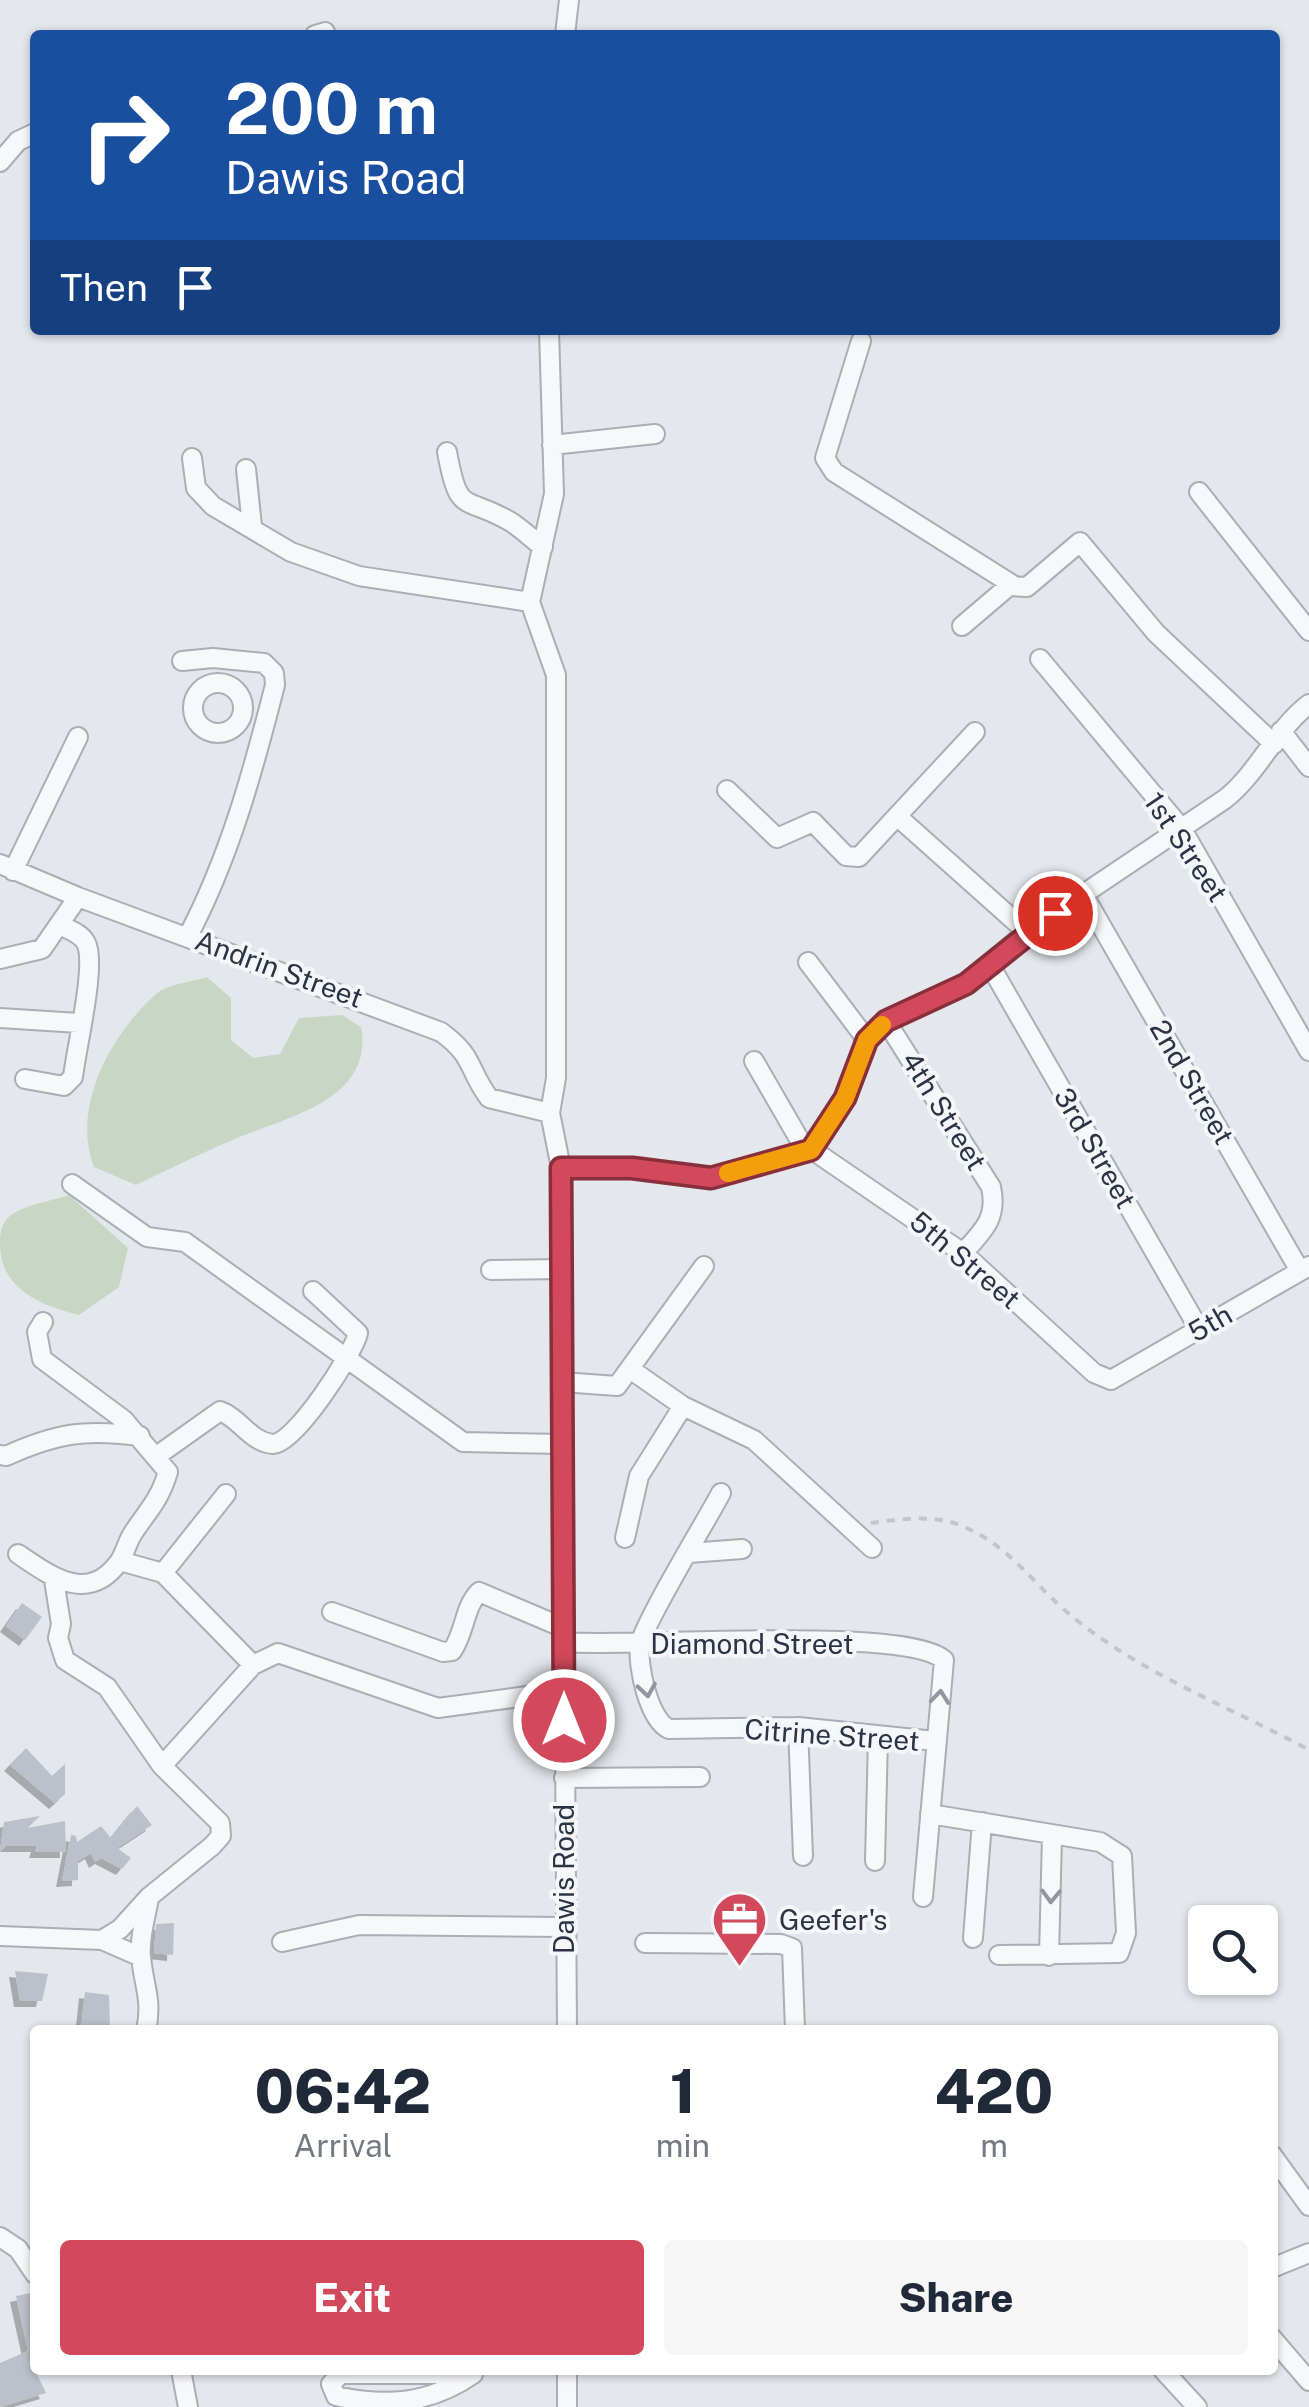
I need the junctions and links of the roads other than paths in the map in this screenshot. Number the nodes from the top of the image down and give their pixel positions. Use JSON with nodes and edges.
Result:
{"nodes":[{"id":1,"x":569,"y":0,"type":"edge"},
{"id":2,"x":566,"y":30,"type":"edge"},
{"id":3,"x":30,"y":136,"type":"edge"},
{"id":4,"x":0,"y":162,"type":"edge"},
{"id":5,"x":548,"y":335,"type":"edge"},
{"id":6,"x":861,"y":342,"type":"dead end"},
{"id":7,"x":655,"y":434,"type":"dead end"},
{"id":8,"x":552,"y":445,"type":"junction"},
{"id":9,"x":447,"y":452,"type":"dead end"},
{"id":10,"x":192,"y":458,"type":"dead end"},
{"id":11,"x":246,"y":469,"type":"dead end"},
{"id":12,"x":1200,"y":492,"type":"dead end"},
{"id":13,"x":252,"y":526,"type":"junction"},
{"id":14,"x":542,"y":547,"type":"junction"},
{"id":15,"x":1013,"y":585,"type":"junction"},
{"id":16,"x":530,"y":602,"type":"junction"},
{"id":17,"x":962,"y":626,"type":"dead end"},
{"id":18,"x":1309,"y":631,"type":"edge"},
{"id":19,"x":1040,"y":659,"type":"dead end"},
{"id":20,"x":182,"y":661,"type":"dead end"},
{"id":21,"x":1309,"y":704,"type":"edge"},
{"id":22,"x":242,"y":716,"type":"dead end"},
{"id":23,"x":265,"y":726,"type":"junction"},
{"id":24,"x":974,"y":732,"type":"dead end"},
{"id":25,"x":78,"y":737,"type":"dead end"},
{"id":26,"x":1277,"y":737,"type":"junction"},
{"id":27,"x":1309,"y":766,"type":"edge"},
{"id":28,"x":728,"y":790,"type":"dead end"},
{"id":29,"x":898,"y":817,"type":"junction"},
{"id":30,"x":1182,"y":829,"type":"junction"},
{"id":31,"x":6,"y":867,"type":"edge"},
{"id":32,"x":1083,"y":894,"type":"junction"},
{"id":33,"x":78,"y":896,"type":"junction"},
{"id":34,"x":60,"y":926,"type":"junction"},
{"id":35,"x":1028,"y":932,"type":"junction"},
{"id":36,"x":188,"y":936,"type":"junction"},
{"id":37,"x":0,"y":958,"type":"edge"},
{"id":38,"x":808,"y":962,"type":"dead end"},
{"id":39,"x":991,"y":967,"type":"junction"},
{"id":40,"x":0,"y":1018,"type":"edge"},
{"id":41,"x":886,"y":1021,"type":"junction"},
{"id":42,"x":78,"y":1022,"type":"junction"},
{"id":43,"x":867,"y":1040,"type":"junction"},
{"id":44,"x":1309,"y":1050,"type":"edge"},
{"id":45,"x":754,"y":1061,"type":"dead end"},
{"id":46,"x":25,"y":1079,"type":"dead end"},
{"id":47,"x":550,"y":1113,"type":"junction"},
{"id":48,"x":808,"y":1150,"type":"junction"},
{"id":49,"x":561,"y":1168,"type":"junction"},
{"id":50,"x":72,"y":1184,"type":"dead end"},
{"id":51,"x":963,"y":1253,"type":"junction"},
{"id":52,"x":704,"y":1266,"type":"dead end"},
{"id":53,"x":562,"y":1268,"type":"junction"},
{"id":54,"x":1304,"y":1268,"type":"edge"},
{"id":55,"x":491,"y":1270,"type":"dead end"},
{"id":56,"x":314,"y":1292,"type":"dead end"},
{"id":57,"x":44,"y":1322,"type":"dead end"},
{"id":58,"x":1199,"y":1329,"type":"junction"},
{"id":59,"x":349,"y":1360,"type":"junction"},
{"id":60,"x":630,"y":1369,"type":"junction"},
{"id":61,"x":1111,"y":1380,"type":"joint"},
{"id":62,"x":562,"y":1382,"type":"junction"},
{"id":63,"x":683,"y":1406,"type":"junction"},
{"id":64,"x":140,"y":1436,"type":"junction"},
{"id":65,"x":563,"y":1444,"type":"junction"},
{"id":66,"x":0,"y":1454,"type":"edge"},
{"id":67,"x":158,"y":1455,"type":"junction"},
{"id":68,"x":721,"y":1493,"type":"dead end"},
{"id":69,"x":226,"y":1494,"type":"dead end"},
{"id":70,"x":625,"y":1538,"type":"dead end"},
{"id":71,"x":872,"y":1548,"type":"dead end"},
{"id":72,"x":742,"y":1549,"type":"dead end"},
{"id":73,"x":689,"y":1553,"type":"junction"},
{"id":74,"x":18,"y":1554,"type":"dead end"},
{"id":75,"x":120,"y":1561,"type":"junction"},
{"id":76,"x":162,"y":1574,"type":"junction"},
{"id":77,"x":54,"y":1580,"type":"junction"},
{"id":78,"x":332,"y":1612,"type":"dead end"},
{"id":79,"x":564,"y":1635,"type":"junction"},
{"id":80,"x":640,"y":1644,"type":"junction"},
{"id":81,"x":253,"y":1664,"type":"junction"},
{"id":82,"x":564,"y":1691,"type":"junction"},
{"id":83,"x":798,"y":1727,"type":"junction"},
{"id":84,"x":878,"y":1738,"type":"junction"},
{"id":85,"x":935,"y":1741,"type":"junction"},
{"id":86,"x":162,"y":1766,"type":"junction"},
{"id":87,"x":700,"y":1777,"type":"dead end"},
{"id":88,"x":564,"y":1778,"type":"junction"},
{"id":89,"x":930,"y":1814,"type":"junction"},
{"id":90,"x":982,"y":1822,"type":"junction"},
{"id":91,"x":1052,"y":1836,"type":"junction"},
{"id":92,"x":802,"y":1856,"type":"dead end"},
{"id":93,"x":875,"y":1861,"type":"dead end"},
{"id":94,"x":149,"y":1897,"type":"junction"},
{"id":95,"x":923,"y":1897,"type":"dead end"},
{"id":96,"x":564,"y":1927,"type":"junction"},
{"id":97,"x":0,"y":1936,"type":"edge"},
{"id":98,"x":974,"y":1938,"type":"dead end"},
{"id":99,"x":102,"y":1940,"type":"junction"},
{"id":100,"x":282,"y":1942,"type":"dead end"},
{"id":101,"x":645,"y":1944,"type":"dead end"},
{"id":102,"x":998,"y":1956,"type":"dead end"},
{"id":103,"x":1049,"y":1956,"type":"junction"},
{"id":104,"x":140,"y":1957,"type":"junction"},
{"id":105,"x":146,"y":2025,"type":"edge"},
{"id":106,"x":566,"y":2025,"type":"edge"},
{"id":107,"x":795,"y":2025,"type":"edge"},
{"id":108,"x":1278,"y":2168,"type":"edge"},
{"id":109,"x":1309,"y":2206,"type":"edge"},
{"id":110,"x":0,"y":2237,"type":"edge"},
{"id":111,"x":1309,"y":2253,"type":"edge"},
{"id":112,"x":30,"y":2266,"type":"edge"},
{"id":113,"x":1278,"y":2266,"type":"edge"},
{"id":114,"x":1278,"y":2345,"type":"edge"},
{"id":115,"x":182,"y":2375,"type":"edge"},
{"id":116,"x":341,"y":2375,"type":"edge"},
{"id":117,"x":469,"y":2375,"type":"edge"},
{"id":118,"x":567,"y":2375,"type":"edge"},
{"id":119,"x":1167,"y":2375,"type":"edge"},
{"id":120,"x":1309,"y":2381,"type":"edge"},
{"id":121,"x":188,"y":2407,"type":"edge"},
{"id":122,"x":567,"y":2407,"type":"edge"},
{"id":123,"x":1196,"y":2407,"type":"edge"}],
"edges":[{"from":1,"to":2,"type":"street"},
{"from":3,"to":4,"type":"street"},
{"from":5,"to":8,"type":"street"},
{"from":6,"to":15,"type":"street"},
{"from":7,"to":8,"type":"street"},
{"from":8,"to":14,"type":"street"},
{"from":9,"to":14,"type":"street"},
{"from":10,"to":13,"type":"street"},
{"from":11,"to":13,"type":"street"},
{"from":12,"to":18,"type":"street"},
{"from":13,"to":16,"type":"street"},
{"from":14,"to":16,"type":"street"},
{"from":15,"to":17,"type":"street"},
{"from":15,"to":26,"type":"street"},
{"from":16,"to":47,"type":"street","name":"Dawis Road"},
{"from":19,"to":30,"type":"street","name":"1st Street"},
{"from":20,"to":23,"type":"street"},
{"from":21,"to":26,"type":"street"},
{"from":22,"to":23,"type":"street"},
{"from":23,"to":36,"type":"street"},
{"from":24,"to":29,"type":"street"},
{"from":25,"to":31,"type":"street"},
{"from":26,"to":27,"type":"street"},
{"from":26,"to":30,"type":"street"},
{"from":28,"to":29,"type":"street"},
{"from":29,"to":35,"type":"street"},
{"from":30,"to":32,"type":"street"},
{"from":30,"to":44,"type":"street","name":"1st Street"},
{"from":31,"to":33,"type":"street","name":"Andrin Street"},
{"from":32,"to":35,"type":"street"},
{"from":32,"to":54,"type":"street","name":"2nd Street"},
{"from":33,"to":34,"type":"street"},
{"from":33,"to":36,"type":"street","name":"Andrin Street"},
{"from":34,"to":37,"type":"street"},
{"from":34,"to":42,"type":"street"},
{"from":35,"to":39,"type":"street"},
{"from":36,"to":47,"type":"street","name":"Andrin Street"},
{"from":38,"to":43,"type":"street"},
{"from":39,"to":41,"type":"street"},
{"from":39,"to":58,"type":"street","name":"3rd Street"},
{"from":40,"to":42,"type":"street"},
{"from":41,"to":43,"type":"street"},
{"from":41,"to":51,"type":"street","name":"4th Street"},
{"from":42,"to":46,"type":"street"},
{"from":43,"to":48,"type":"street"},
{"from":45,"to":48,"type":"street"},
{"from":47,"to":49,"type":"street","name":"Dawis Road"},
{"from":48,"to":49,"type":"street"},
{"from":48,"to":51,"type":"street","name":"5th Street"},
{"from":49,"to":53,"type":"street","name":"Dawis Road"},
{"from":50,"to":59,"type":"street"},
{"from":51,"to":61,"type":"street","name":"5th Street"},
{"from":52,"to":60,"type":"street"},
{"from":53,"to":55,"type":"street"},
{"from":53,"to":62,"type":"street","name":"Dawis Road"},
{"from":54,"to":58,"type":"street","name":"5th"},
{"from":56,"to":59,"type":"street"},
{"from":57,"to":64,"type":"street"},
{"from":58,"to":61,"type":"street","name":"5th"},
{"from":59,"to":65,"type":"street"},
{"from":59,"to":67,"type":"street"},
{"from":60,"to":62,"type":"street"},
{"from":60,"to":63,"type":"street"},
{"from":62,"to":65,"type":"street","name":"Dawis Road"},
{"from":63,"to":70,"type":"street"},
{"from":63,"to":71,"type":"street"},
{"from":64,"to":66,"type":"street"},
{"from":64,"to":67,"type":"street"},
{"from":65,"to":79,"type":"street","name":"Dawis Road"},
{"from":67,"to":75,"type":"street"},
{"from":68,"to":73,"type":"street"},
{"from":69,"to":76,"type":"street"},
{"from":72,"to":73,"type":"street"},
{"from":73,"to":80,"type":"street"},
{"from":74,"to":77,"type":"street"},
{"from":75,"to":76,"type":"street"},
{"from":75,"to":77,"type":"street"},
{"from":76,"to":81,"type":"street"},
{"from":77,"to":86,"type":"street"},
{"from":78,"to":79,"type":"street"},
{"from":79,"to":80,"type":"street","name":"Diamond Street"},
{"from":79,"to":82,"type":"street","name":"Dawis Road"},
{"from":80,"to":83,"type":"street","name":"Citrine Street","one_way":true},
{"from":85,"to":80,"type":"street","name":"Diamond Street","one_way":true},
{"from":81,"to":82,"type":"street"},
{"from":81,"to":86,"type":"street"},
{"from":82,"to":88,"type":"street","name":"Dawis Road"},
{"from":83,"to":84,"type":"street","name":"Citrine Street"},
{"from":83,"to":92,"type":"street"},
{"from":84,"to":85,"type":"street","name":"Citrine Street"},
{"from":84,"to":93,"type":"street"},
{"from":85,"to":89,"type":"street"},
{"from":86,"to":94,"type":"street"},
{"from":87,"to":88,"type":"street"},
{"from":88,"to":96,"type":"street","name":"Dawis Road"},
{"from":89,"to":90,"type":"street"},
{"from":89,"to":95,"type":"street"},
{"from":90,"to":91,"type":"street"},
{"from":90,"to":98,"type":"street"},
{"from":91,"to":103,"type":"street","one_way":true},
{"from":91,"to":103,"type":"street"},
{"from":94,"to":99,"type":"street"},
{"from":94,"to":104,"type":"street"},
{"from":96,"to":100,"type":"street"},
{"from":96,"to":106,"type":"street","name":"Dawis Road"},
{"from":97,"to":99,"type":"street"},
{"from":99,"to":104,"type":"street"},
{"from":101,"to":107,"type":"street"},
{"from":102,"to":103,"type":"street"},
{"from":104,"to":105,"type":"street"},
{"from":108,"to":109,"type":"street"},
{"from":110,"to":112,"type":"street"},
{"from":111,"to":113,"type":"street"},
{"from":114,"to":120,"type":"street"},
{"from":115,"to":121,"type":"street"},
{"from":116,"to":117,"type":"street"},
{"from":118,"to":122,"type":"street"},
{"from":119,"to":123,"type":"street"}]}
